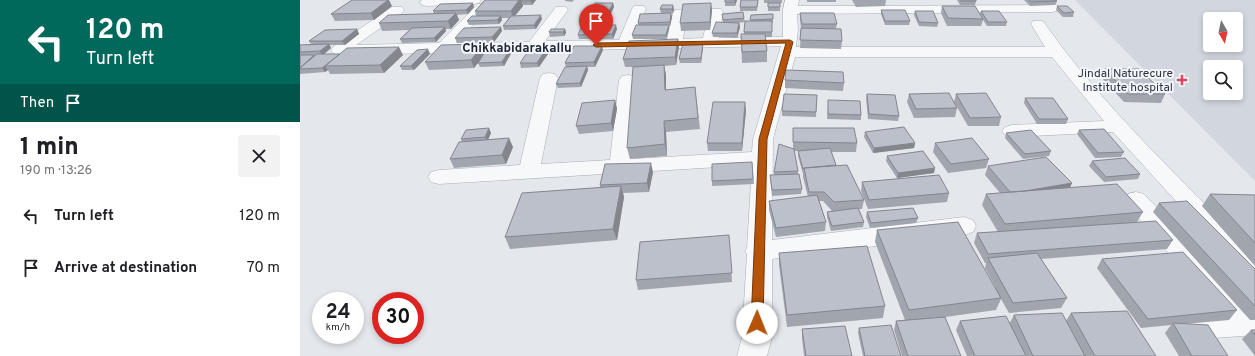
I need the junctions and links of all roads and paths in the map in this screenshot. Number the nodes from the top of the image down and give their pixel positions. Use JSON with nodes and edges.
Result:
{"nodes":[{"id":1,"x":427,"y":2,"type":"dead end"},
{"id":2,"x":478,"y":4,"type":"edge"},
{"id":3,"x":791,"y":5,"type":"edge"},
{"id":4,"x":639,"y":8,"type":"dead end"},
{"id":5,"x":1052,"y":8,"type":"edge"},
{"id":6,"x":397,"y":10,"type":"dead end"},
{"id":7,"x":561,"y":10,"type":"dead end"},
{"id":8,"x":716,"y":12,"type":"dead end"},
{"id":9,"x":680,"y":13,"type":"edge"},
{"id":10,"x":1038,"y":24,"type":"dead end"},
{"id":11,"x":710,"y":43,"type":"junction"},
{"id":12,"x":674,"y":44,"type":"junction"},
{"id":13,"x":624,"y":45,"type":"junction"},
{"id":14,"x":534,"y":46,"type":"junction"},
{"id":15,"x":789,"y":47,"type":"junction"},
{"id":16,"x":443,"y":48,"type":"junction"},
{"id":17,"x":1056,"y":52,"type":"junction"},
{"id":18,"x":549,"y":78,"type":"dead end"},
{"id":19,"x":628,"y":80,"type":"dead end"},
{"id":20,"x":1118,"y":126,"type":"junction"},
{"id":21,"x":1012,"y":131,"type":"edge"},
{"id":22,"x":762,"y":158,"type":"junction"},
{"id":23,"x":620,"y":166,"type":"junction"},
{"id":24,"x":529,"y":172,"type":"junction"},
{"id":25,"x":439,"y":177,"type":"dead end"},
{"id":26,"x":1136,"y":200,"type":"dead end"},
{"id":27,"x":964,"y":226,"type":"dead end"},
{"id":28,"x":758,"y":251,"type":"junction"},
{"id":29,"x":1255,"y":271,"type":"edge"},
{"id":30,"x":1251,"y":324,"type":"edge"},
{"id":31,"x":1188,"y":327,"type":"edge"},
{"id":32,"x":752,"y":356,"type":"edge"}],
"edges":[{"from":1,"to":2,"type":"street"},
{"from":2,"to":16,"type":"street"},
{"from":3,"to":5,"type":"street"},
{"from":3,"to":15,"type":"street"},
{"from":4,"to":13,"type":"street"},
{"from":6,"to":16,"type":"street"},
{"from":7,"to":14,"type":"street"},
{"from":8,"to":11,"type":"street"},
{"from":9,"to":12,"type":"street"},
{"from":10,"to":17,"type":"street"},
{"from":11,"to":12,"type":"street"},
{"from":11,"to":15,"type":"street"},
{"from":12,"to":13,"type":"street"},
{"from":13,"to":14,"type":"street"},
{"from":14,"to":16,"type":"street"},
{"from":15,"to":17,"type":"street"},
{"from":15,"to":22,"type":"street"},
{"from":17,"to":20,"type":"street"},
{"from":18,"to":24,"type":"street"},
{"from":19,"to":23,"type":"street"},
{"from":20,"to":21,"type":"street"},
{"from":20,"to":29,"type":"street"},
{"from":22,"to":23,"type":"street"},
{"from":22,"to":28,"type":"street"},
{"from":23,"to":24,"type":"street"},
{"from":24,"to":25,"type":"street"},
{"from":26,"to":30,"type":"street"},
{"from":27,"to":28,"type":"street"},
{"from":28,"to":32,"type":"street"},
{"from":30,"to":31,"type":"street"}]}
